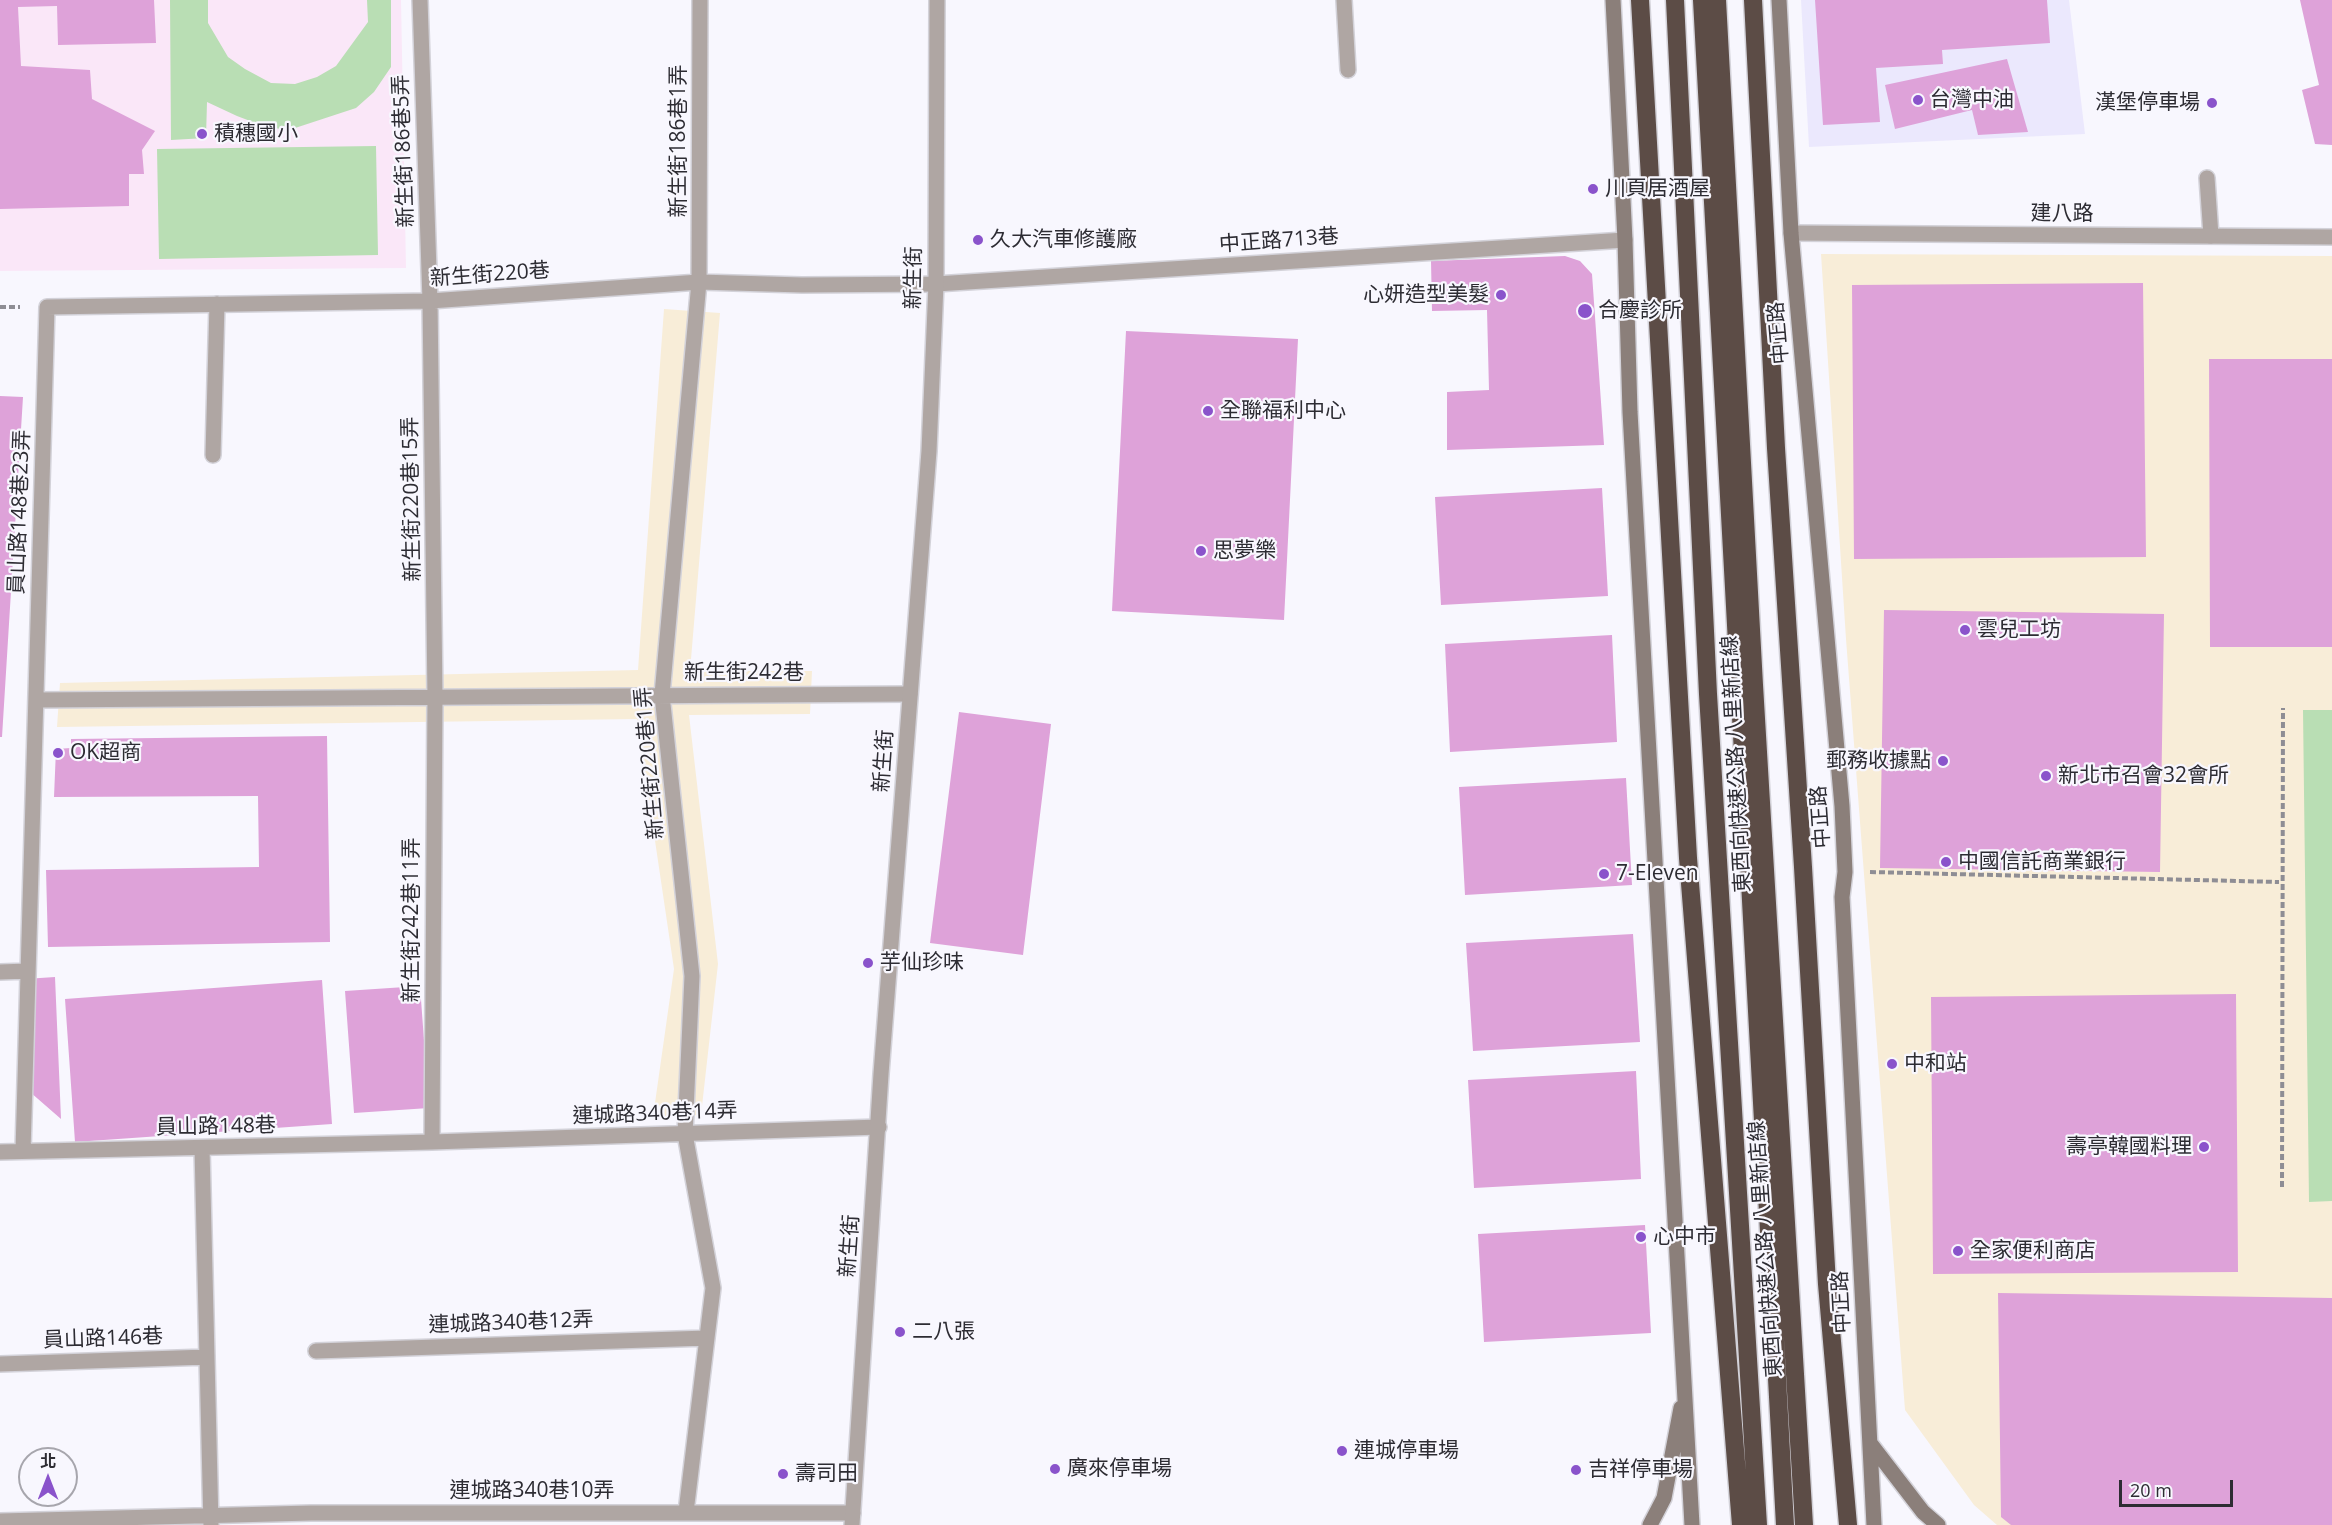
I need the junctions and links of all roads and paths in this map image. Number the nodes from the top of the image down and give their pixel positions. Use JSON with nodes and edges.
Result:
{"nodes":[{"id":1,"x":420,"y":0,"type":"edge"},
{"id":2,"x":700,"y":0,"type":"edge"},
{"id":3,"x":937,"y":0,"type":"edge"},
{"id":4,"x":1344,"y":0,"type":"edge"},
{"id":5,"x":1613,"y":0,"type":"edge"},
{"id":6,"x":1640,"y":0,"type":"edge"},
{"id":7,"x":1675,"y":0,"type":"edge"},
{"id":8,"x":1702,"y":0,"type":"edge"},
{"id":9,"x":1717,"y":0,"type":"edge"},
{"id":10,"x":1753,"y":0,"type":"edge"},
{"id":11,"x":1779,"y":0,"type":"edge"},
{"id":12,"x":1348,"y":70,"type":"dead end"},
{"id":13,"x":2207,"y":178,"type":"dead end"},
{"id":14,"x":1791,"y":233,"type":"junction"},
{"id":15,"x":2211,"y":236,"type":"junction"},
{"id":16,"x":2332,"y":237,"type":"edge"},
{"id":17,"x":1625,"y":240,"type":"junction"},
{"id":18,"x":699,"y":282,"type":"junction"},
{"id":19,"x":936,"y":284,"type":"junction"},
{"id":20,"x":430,"y":301,"type":"junction"},
{"id":21,"x":217,"y":304,"type":"junction"},
{"id":22,"x":47,"y":307,"type":"joint"},
{"id":23,"x":213,"y":455,"type":"dead end"},
{"id":24,"x":910,"y":694,"type":"junction"},
{"id":25,"x":662,"y":695,"type":"junction"},
{"id":26,"x":435,"y":697,"type":"junction"},
{"id":27,"x":36,"y":700,"type":"junction"},
{"id":28,"x":2283,"y":708,"type":"dead end"},
{"id":29,"x":1845,"y":872,"type":"junction"},
{"id":30,"x":2279,"y":882,"type":"dead end"},
{"id":31,"x":28,"y":971,"type":"junction"},
{"id":32,"x":0,"y":972,"type":"edge"},
{"id":33,"x":879,"y":1127,"type":"junction"},
{"id":34,"x":685,"y":1134,"type":"junction"},
{"id":35,"x":432,"y":1142,"type":"junction"},
{"id":36,"x":202,"y":1148,"type":"junction"},
{"id":37,"x":23,"y":1151,"type":"junction"},
{"id":38,"x":0,"y":1152,"type":"edge"},
{"id":39,"x":2282,"y":1186,"type":"dead end"},
{"id":40,"x":707,"y":1338,"type":"junction"},
{"id":41,"x":316,"y":1351,"type":"dead end"},
{"id":42,"x":207,"y":1357,"type":"junction"},
{"id":43,"x":0,"y":1364,"type":"edge"},
{"id":44,"x":1686,"y":1381,"type":"junction"},
{"id":45,"x":1870,"y":1443,"type":"junction"},
{"id":46,"x":686,"y":1512,"type":"junction"},
{"id":47,"x":311,"y":1519,"type":"edge"},
{"id":48,"x":853,"y":1519,"type":"edge"},
{"id":49,"x":211,"y":1520,"type":"edge"},
{"id":50,"x":0,"y":1521,"type":"edge"},
{"id":51,"x":28,"y":1523,"type":"edge"},
{"id":52,"x":1650,"y":1525,"type":"edge"},
{"id":53,"x":1692,"y":1525,"type":"edge"},
{"id":54,"x":1741,"y":1525,"type":"edge"},
{"id":55,"x":1758,"y":1525,"type":"edge"},
{"id":56,"x":1785,"y":1525,"type":"edge"},
{"id":57,"x":1804,"y":1525,"type":"edge"},
{"id":58,"x":1848,"y":1525,"type":"edge"},
{"id":59,"x":1874,"y":1525,"type":"edge"},
{"id":60,"x":1938,"y":1525,"type":"edge"}],
"edges":[{"from":1,"to":20,"type":"street","name":"新生街186巷5弄"},
{"from":2,"to":18,"type":"street","name":"新生街186巷1弄"},
{"from":3,"to":19,"type":"street","name":"新生街"},
{"from":4,"to":12,"type":"street"},
{"from":5,"to":17,"type":"main road"},
{"from":6,"to":54,"type":"highway"},
{"from":7,"to":55,"type":"highway","name":"東西向快速公路 八里新店線"},
{"from":8,"to":56,"type":"highway"},
{"from":9,"to":57,"type":"highway","name":"東西向快速公路 八里新店線"},
{"from":10,"to":58,"type":"highway"},
{"from":11,"to":14,"type":"main road","name":"中正路"},
{"from":13,"to":15,"type":"street"},
{"from":14,"to":15,"type":"street","name":"建八路"},
{"from":14,"to":29,"type":"main road","name":"中正路"},
{"from":15,"to":16,"type":"street","name":"建八路"},
{"from":17,"to":19,"type":"street","name":"中正路713巷"},
{"from":17,"to":44,"type":"main road"},
{"from":18,"to":19,"type":"street","name":"新生街220巷"},
{"from":18,"to":20,"type":"street","name":"新生街220巷"},
{"from":18,"to":25,"type":"street","name":"新生街220巷1弄"},
{"from":19,"to":24,"type":"street","name":"新生街"},
{"from":20,"to":21,"type":"street","name":"新生街220巷"},
{"from":20,"to":26,"type":"street","name":"新生街220巷15弄"},
{"from":21,"to":22,"type":"street","name":"新生街220巷"},
{"from":21,"to":23,"type":"street"},
{"from":22,"to":27,"type":"street","name":"員山路148巷23弄"},
{"from":24,"to":25,"type":"street","name":"新生街242巷"},
{"from":24,"to":33,"type":"street","name":"新生街"},
{"from":25,"to":26,"type":"street","name":"新生街242巷"},
{"from":25,"to":34,"type":"street","name":"新生街220巷1弄"},
{"from":26,"to":27,"type":"street","name":"新生街242巷"},
{"from":26,"to":35,"type":"street","name":"新生街242巷11弄"},
{"from":27,"to":31,"type":"street","name":"員山路148巷23弄"},
{"from":28,"to":39,"type":"path"},
{"from":29,"to":30,"type":"path"},
{"from":29,"to":45,"type":"main road","name":"中正路"},
{"from":31,"to":32,"type":"street"},
{"from":31,"to":37,"type":"street","name":"員山路148巷23弄"},
{"from":33,"to":34,"type":"street","name":"連城路340巷14弄"},
{"from":33,"to":48,"type":"street","name":"新生街"},
{"from":34,"to":35,"type":"street","name":"連城路340巷14弄"},
{"from":34,"to":40,"type":"street"},
{"from":35,"to":36,"type":"street","name":"員山路148巷"},
{"from":36,"to":37,"type":"street","name":"員山路148巷"},
{"from":36,"to":42,"type":"street"},
{"from":37,"to":38,"type":"street","name":"員山路148巷"},
{"from":40,"to":41,"type":"street","name":"連城路340巷12弄"},
{"from":40,"to":46,"type":"street"},
{"from":42,"to":43,"type":"street","name":"員山路146巷"},
{"from":42,"to":49,"type":"street"},
{"from":44,"to":52,"type":"main road"},
{"from":44,"to":53,"type":"main road"},
{"from":45,"to":59,"type":"main road","name":"中正路"},
{"from":45,"to":60,"type":"main road"},
{"from":46,"to":47,"type":"street","name":"連城路340巷10弄"},
{"from":46,"to":48,"type":"street","name":"連城路340巷10弄"},
{"from":47,"to":49,"type":"street","name":"連城路340巷10弄"},
{"from":49,"to":51,"type":"street","name":"連城路340巷10弄"},
{"from":50,"to":51,"type":"street","name":"連城路340巷10弄"}]}
